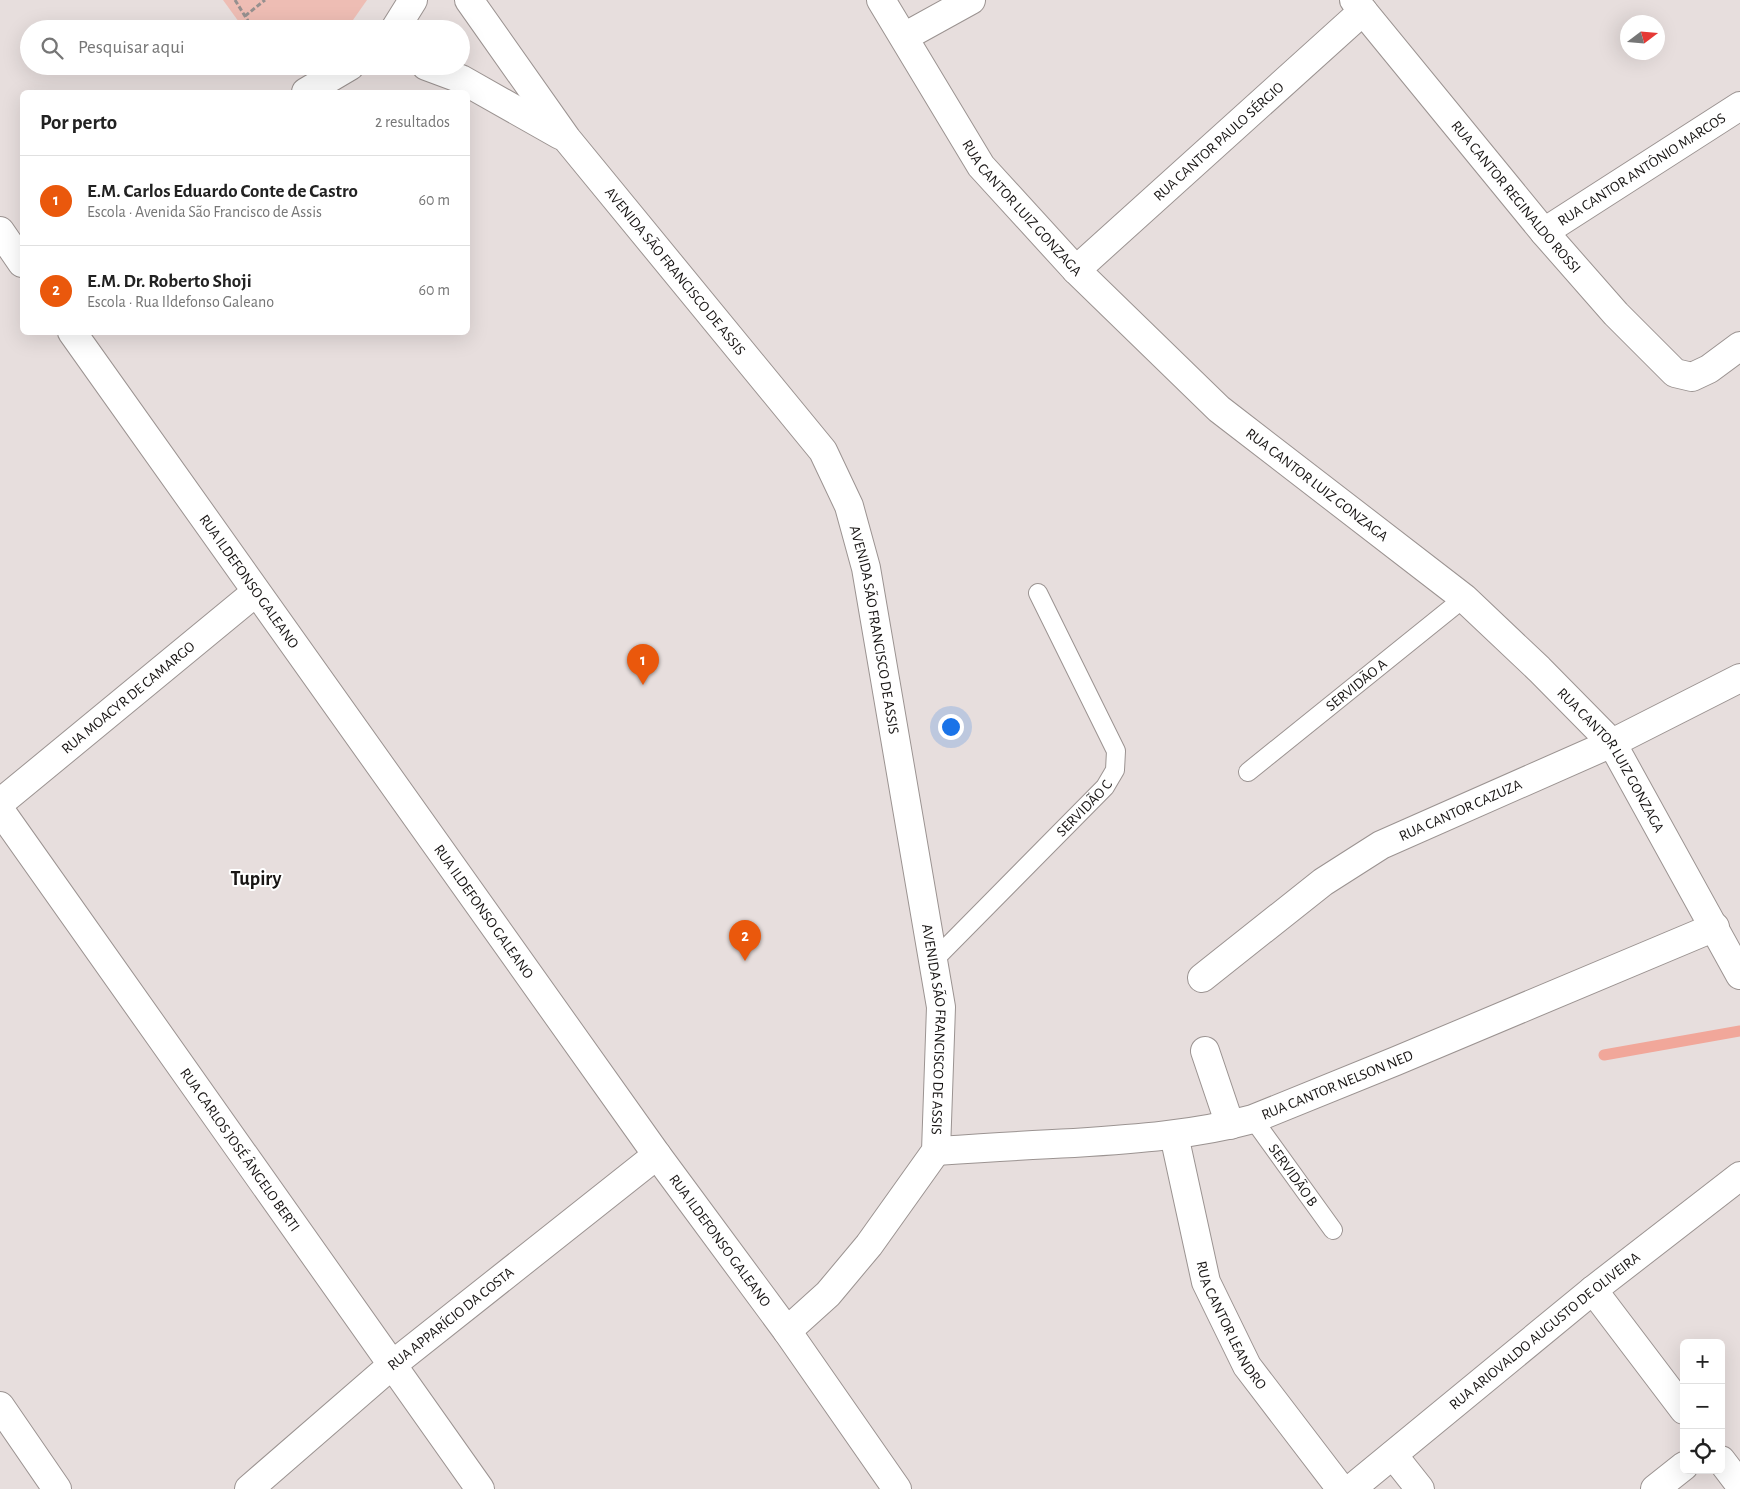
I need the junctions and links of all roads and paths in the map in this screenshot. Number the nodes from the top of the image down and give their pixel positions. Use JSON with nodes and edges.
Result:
{"nodes":[{"id":1,"x":234,"y":0,"type":"edge"},
{"id":2,"x":265,"y":0,"type":"edge"},
{"id":3,"x":413,"y":0,"type":"edge"},
{"id":4,"x":469,"y":0,"type":"edge"},
{"id":5,"x":881,"y":0,"type":"edge"},
{"id":6,"x":971,"y":0,"type":"edge"},
{"id":7,"x":1358,"y":6,"type":"edge"},
{"id":8,"x":245,"y":16,"type":"junction"},
{"id":9,"x":247,"y":20,"type":"edge"},
{"id":10,"x":401,"y":20,"type":"edge"},
{"id":11,"x":904,"y":37,"type":"junction"},
{"id":12,"x":335,"y":75,"type":"edge"},
{"id":13,"x":450,"y":75,"type":"edge"},
{"id":14,"x":309,"y":90,"type":"edge"},
{"id":15,"x":1740,"y":106,"type":"edge"},
{"id":16,"x":567,"y":139,"type":"junction"},
{"id":17,"x":0,"y":231,"type":"edge"},
{"id":18,"x":1544,"y":232,"type":"junction"},
{"id":19,"x":20,"y":260,"type":"edge"},
{"id":20,"x":1076,"y":270,"type":"junction"},
{"id":21,"x":74,"y":335,"type":"edge"},
{"id":22,"x":1740,"y":346,"type":"edge"},
{"id":23,"x":256,"y":592,"type":"junction"},
{"id":24,"x":1038,"y":593,"type":"dead end"},
{"id":25,"x":1464,"y":598,"type":"junction"},
{"id":26,"x":1740,"y":678,"type":"edge"},
{"id":27,"x":1612,"y":743,"type":"junction"},
{"id":28,"x":1248,"y":772,"type":"dead end"},
{"id":29,"x":0,"y":803,"type":"edge"},
{"id":30,"x":0,"y":810,"type":"edge"},
{"id":31,"x":1715,"y":927,"type":"junction"},
{"id":32,"x":933,"y":960,"type":"junction"},
{"id":33,"x":1740,"y":975,"type":"edge"},
{"id":34,"x":1202,"y":978,"type":"dead end"},
{"id":35,"x":1205,"y":1051,"type":"dead end"},
{"id":36,"x":1241,"y":1122,"type":"junction"},
{"id":37,"x":1174,"y":1136,"type":"junction"},
{"id":38,"x":936,"y":1151,"type":"junction"},
{"id":39,"x":657,"y":1155,"type":"junction"},
{"id":40,"x":1740,"y":1176,"type":"edge"},
{"id":41,"x":1333,"y":1230,"type":"dead end"},
{"id":42,"x":1593,"y":1290,"type":"junction"},
{"id":43,"x":787,"y":1330,"type":"junction"},
{"id":44,"x":392,"y":1365,"type":"junction"},
{"id":45,"x":1680,"y":1405,"type":"edge"},
{"id":46,"x":0,"y":1406,"type":"edge"},
{"id":47,"x":1393,"y":1455,"type":"junction"},
{"id":48,"x":1725,"y":1465,"type":"edge"},
{"id":49,"x":1680,"y":1469,"type":"edge"},
{"id":50,"x":1740,"y":1485,"type":"edge"},
{"id":51,"x":57,"y":1489,"type":"edge"},
{"id":52,"x":248,"y":1489,"type":"edge"},
{"id":53,"x":480,"y":1489,"type":"edge"},
{"id":54,"x":897,"y":1489,"type":"edge"},
{"id":55,"x":1341,"y":1489,"type":"edge"},
{"id":56,"x":1351,"y":1489,"type":"edge"},
{"id":57,"x":1420,"y":1489,"type":"edge"},
{"id":58,"x":1655,"y":1489,"type":"edge"}],
"edges":[{"from":1,"to":8,"type":"path"},
{"from":2,"to":8,"type":"path"},
{"from":3,"to":10,"type":"street"},
{"from":4,"to":16,"type":"street","name":"AVENIDA SÃO FRANCISCO DE ASSIS"},
{"from":5,"to":11,"type":"street","name":"RUA CANTOR LUIZ GONZAGA"},
{"from":6,"to":11,"type":"street"},
{"from":7,"to":18,"type":"street","name":"RUA CANTOR REGINALDO ROSSI"},
{"from":7,"to":20,"type":"street","name":"RUA CANTOR PAULO SÉRGIO"},
{"from":8,"to":9,"type":"path"},
{"from":11,"to":20,"type":"street","name":"RUA CANTOR LUIZ GONZAGA"},
{"from":12,"to":14,"type":"street"},
{"from":13,"to":16,"type":"street"},
{"from":15,"to":18,"type":"street","name":"RUA CANTOR ANTÔNIO MARCOS"},
{"from":16,"to":32,"type":"street","name":"AVENIDA SÃO FRANCISCO DE ASSIS"},
{"from":17,"to":19,"type":"street"},
{"from":18,"to":22,"type":"street","name":"RUA CANTOR REGINALDO ROSSI"},
{"from":20,"to":25,"type":"street","name":"RUA CANTOR LUIZ GONZAGA"},
{"from":21,"to":23,"type":"street","name":"RUA ILDEFONSO GALEANO"},
{"from":23,"to":29,"type":"street","name":"RUA MOACYR DE CAMARGO"},
{"from":23,"to":39,"type":"street","name":"RUA ILDEFONSO GALEANO"},
{"from":24,"to":32,"type":"lane","name":"SERVIDÃO C"},
{"from":25,"to":27,"type":"street","name":"RUA CANTOR LUIZ GONZAGA"},
{"from":25,"to":28,"type":"lane","name":"SERVIDÃO A"},
{"from":26,"to":27,"type":"street","name":"RUA CANTOR CAZUZA"},
{"from":27,"to":31,"type":"street","name":"RUA CANTOR LUIZ GONZAGA"},
{"from":27,"to":34,"type":"street","name":"RUA CANTOR CAZUZA"},
{"from":30,"to":44,"type":"street","name":"RUA CARLOS JOSÉ ÂNGELO BERTI"},
{"from":31,"to":33,"type":"street","name":"RUA CANTOR LUIZ GONZAGA"},
{"from":31,"to":36,"type":"street","name":"RUA CANTOR NELSON NED"},
{"from":32,"to":38,"type":"street","name":"AVENIDA SÃO FRANCISCO DE ASSIS"},
{"from":35,"to":36,"type":"street"},
{"from":36,"to":37,"type":"street","name":"RUA CANTOR NELSON NED"},
{"from":36,"to":41,"type":"lane","name":"SERVIDÃO B"},
{"from":37,"to":38,"type":"street","name":"RUA CANTOR NELSON NED"},
{"from":37,"to":55,"type":"street","name":"RUA CANTOR LEANDRO"},
{"from":38,"to":43,"type":"street","name":"AVENIDA SÃO FRANCISCO DE ASSIS"},
{"from":39,"to":43,"type":"street","name":"RUA ILDEFONSO GALEANO"},
{"from":39,"to":44,"type":"street","name":"RUA APPARÍCIO DA COSTA"},
{"from":40,"to":42,"type":"street","name":"RUA ARIOVALDO AUGUSTO DE OLIVEIRA"},
{"from":42,"to":45,"type":"street"},
{"from":42,"to":47,"type":"street","name":"RUA ARIOVALDO AUGUSTO DE OLIVEIRA"},
{"from":43,"to":54,"type":"street","name":"RUA ILDEFONSO GALEANO"},
{"from":44,"to":52,"type":"street","name":"RUA APPARÍCIO DA COSTA"},
{"from":44,"to":53,"type":"street","name":"RUA CARLOS JOSÉ ÂNGELO BERTI"},
{"from":46,"to":51,"type":"street"},
{"from":47,"to":56,"type":"street","name":"RUA ARIOVALDO AUGUSTO DE OLIVEIRA"},
{"from":47,"to":57,"type":"street"},
{"from":48,"to":50,"type":"street"},
{"from":49,"to":58,"type":"street"}]}
